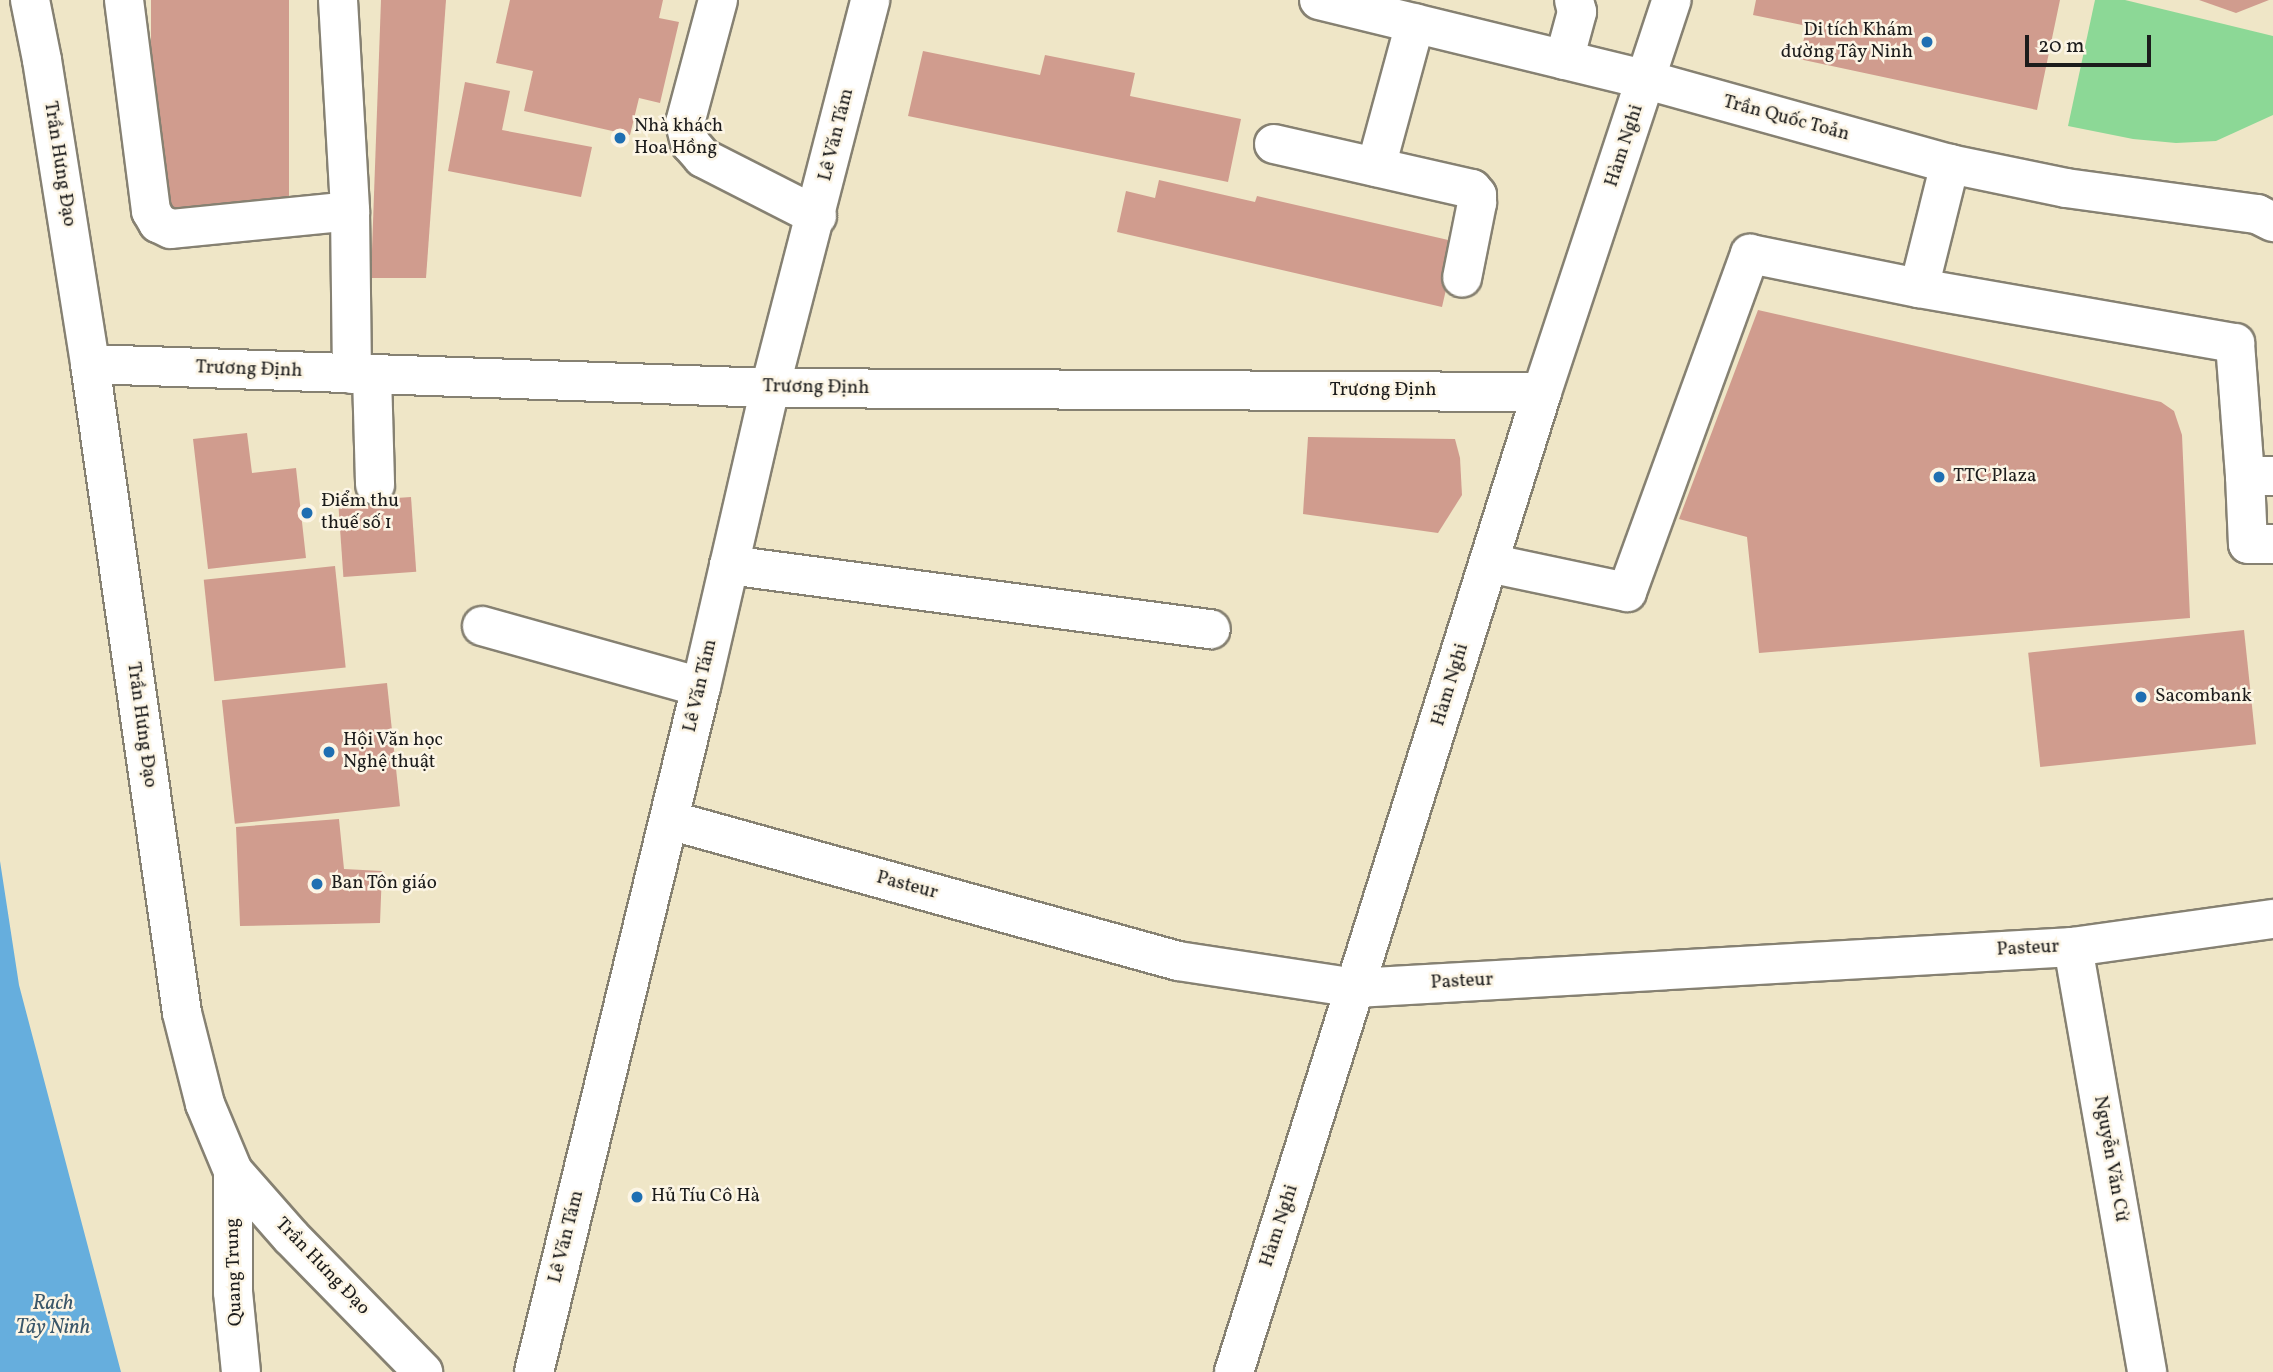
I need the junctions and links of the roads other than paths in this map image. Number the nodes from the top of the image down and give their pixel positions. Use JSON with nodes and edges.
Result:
{"nodes":[{"id":1,"x":30,"y":0,"type":"edge"},
{"id":2,"x":124,"y":0,"type":"edge"},
{"id":3,"x":338,"y":0,"type":"edge"},
{"id":4,"x":718,"y":0,"type":"edge"},
{"id":5,"x":870,"y":0,"type":"edge"},
{"id":6,"x":1319,"y":0,"type":"edge"},
{"id":7,"x":1574,"y":0,"type":"edge"},
{"id":8,"x":1672,"y":0,"type":"edge"},
{"id":9,"x":1415,"y":23,"type":"junction"},
{"id":10,"x":1564,"y":60,"type":"junction"},
{"id":11,"x":1647,"y":80,"type":"junction"},
{"id":12,"x":1274,"y":144,"type":"dead end"},
{"id":13,"x":1950,"y":164,"type":"junction"},
{"id":14,"x":1377,"y":167,"type":"junction"},
{"id":15,"x":350,"y":211,"type":"junction"},
{"id":16,"x":2268,"y":214,"type":"edge"},
{"id":17,"x":817,"y":216,"type":"junction"},
{"id":18,"x":1461,"y":278,"type":"dead end"},
{"id":19,"x":1919,"y":288,"type":"junction"},
{"id":20,"x":90,"y":364,"type":"junction"},
{"id":21,"x":362,"y":374,"type":"junction"},
{"id":22,"x":771,"y":388,"type":"junction"},
{"id":23,"x":1542,"y":392,"type":"junction"},
{"id":24,"x":2259,"y":476,"type":"edge"},
{"id":25,"x":375,"y":485,"type":"dead end"},
{"id":26,"x":2273,"y":544,"type":"edge"},
{"id":27,"x":1489,"y":563,"type":"junction"},
{"id":28,"x":729,"y":565,"type":"junction"},
{"id":29,"x":482,"y":626,"type":"dead end"},
{"id":30,"x":1211,"y":629,"type":"dead end"},
{"id":31,"x":701,"y":687,"type":"junction"},
{"id":32,"x":669,"y":820,"type":"junction"},
{"id":33,"x":2273,"y":919,"type":"edge"},
{"id":34,"x":2073,"y":947,"type":"junction"},
{"id":35,"x":1356,"y":988,"type":"junction"},
{"id":36,"x":233,"y":1171,"type":"junction"},
{"id":37,"x":241,"y":1372,"type":"edge"},
{"id":38,"x":423,"y":1372,"type":"edge"},
{"id":39,"x":534,"y":1372,"type":"edge"},
{"id":40,"x":1234,"y":1372,"type":"edge"},
{"id":41,"x":2147,"y":1372,"type":"edge"}],
"edges":[{"from":1,"to":20,"type":"street","name":"Trần Hưng Đạo"},
{"from":2,"to":15,"type":"street"},
{"from":3,"to":15,"type":"street"},
{"from":4,"to":17,"type":"street"},
{"from":5,"to":17,"type":"street","name":"Lê Văn Tám"},
{"from":6,"to":9,"type":"street","name":"Trần Quốc Toản"},
{"from":7,"to":10,"type":"street"},
{"from":8,"to":11,"type":"street","name":"Hàm Nghi"},
{"from":9,"to":10,"type":"street","name":"Trần Quốc Toản"},
{"from":9,"to":14,"type":"street"},
{"from":10,"to":11,"type":"street","name":"Trần Quốc Toản"},
{"from":11,"to":13,"type":"street","name":"Trần Quốc Toản"},
{"from":11,"to":23,"type":"street","name":"Hàm Nghi"},
{"from":12,"to":14,"type":"street"},
{"from":13,"to":16,"type":"street","name":"Trần Quốc Toản"},
{"from":13,"to":19,"type":"street"},
{"from":14,"to":18,"type":"street"},
{"from":15,"to":21,"type":"street"},
{"from":17,"to":22,"type":"street","name":"Lê Văn Tám"},
{"from":19,"to":24,"type":"street"},
{"from":19,"to":27,"type":"street"},
{"from":20,"to":21,"type":"street","name":"Trương Định"},
{"from":20,"to":36,"type":"street","name":"Trần Hưng Đạo"},
{"from":21,"to":22,"type":"street","name":"Trương Định"},
{"from":21,"to":25,"type":"street"},
{"from":22,"to":23,"type":"street","name":"Trương Định"},
{"from":22,"to":28,"type":"street","name":"Lê Văn Tám"},
{"from":23,"to":27,"type":"street","name":"Hàm Nghi"},
{"from":24,"to":26,"type":"street"},
{"from":27,"to":35,"type":"street","name":"Hàm Nghi"},
{"from":28,"to":30,"type":"street"},
{"from":28,"to":31,"type":"street","name":"Lê Văn Tám"},
{"from":29,"to":31,"type":"street"},
{"from":31,"to":32,"type":"street","name":"Lê Văn Tám"},
{"from":32,"to":35,"type":"street","name":"Pasteur"},
{"from":32,"to":39,"type":"street","name":"Lê Văn Tám"},
{"from":33,"to":34,"type":"street","name":"Pasteur"},
{"from":34,"to":35,"type":"street","name":"Pasteur"},
{"from":34,"to":41,"type":"street","name":"Nguyễn Văn Cừ"},
{"from":35,"to":40,"type":"street","name":"Hàm Nghi"},
{"from":36,"to":37,"type":"street","name":"Quang Trung"},
{"from":36,"to":38,"type":"street","name":"Trần Hưng Đạo"}]}
